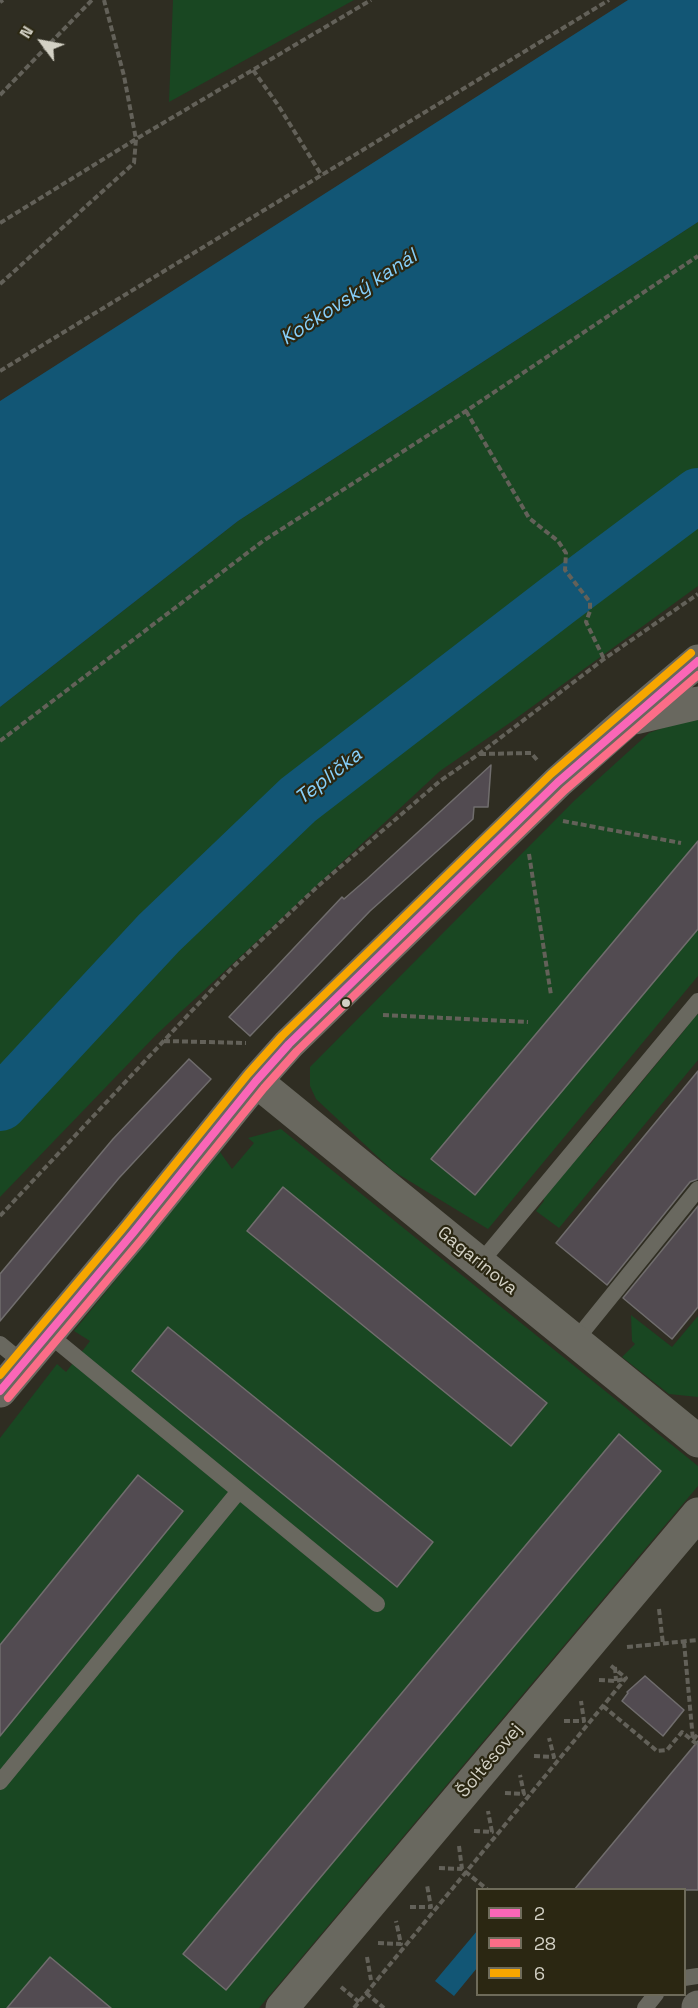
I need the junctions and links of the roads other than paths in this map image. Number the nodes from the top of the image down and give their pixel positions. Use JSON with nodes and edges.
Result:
{"nodes":[{"id":1,"x":698,"y":661,"type":"edge"},
{"id":2,"x":698,"y":703,"type":"edge"},
{"id":3,"x":628,"y":720,"type":"junction"},
{"id":4,"x":698,"y":1001,"type":"edge"},
{"id":5,"x":256,"y":1082,"type":"junction"},
{"id":6,"x":698,"y":1189,"type":"edge"},
{"id":7,"x":480,"y":1263,"type":"junction"},
{"id":8,"x":47,"y":1333,"type":"junction"},
{"id":9,"x":575,"y":1341,"type":"junction"},
{"id":10,"x":11,"y":1353,"type":"edge"},
{"id":11,"x":0,"y":1391,"type":"edge"},
{"id":12,"x":698,"y":1441,"type":"edge"},
{"id":13,"x":238,"y":1491,"type":"junction"},
{"id":14,"x":698,"y":1514,"type":"edge"},
{"id":15,"x":377,"y":1604,"type":"dead end"},
{"id":16,"x":0,"y":1782,"type":"edge"},
{"id":17,"x":655,"y":1996,"type":"edge"},
{"id":18,"x":282,"y":2008,"type":"edge"},
{"id":19,"x":645,"y":2008,"type":"edge"}],
"edges":[{"from":1,"to":3,"type":"street"},
{"from":2,"to":3,"type":"street"},
{"from":3,"to":5,"type":"street"},
{"from":4,"to":7,"type":"lane"},
{"from":5,"to":7,"type":"street","name":"Gagarinova"},
{"from":5,"to":8,"type":"street"},
{"from":6,"to":9,"type":"lane"},
{"from":7,"to":9,"type":"street","name":"Gagarinova"},
{"from":8,"to":10,"type":"street"},
{"from":8,"to":13,"type":"lane"},
{"from":9,"to":12,"type":"street","name":"Gagarinova"},
{"from":10,"to":11,"type":"street"},
{"from":13,"to":15,"type":"lane"},
{"from":13,"to":16,"type":"lane"},
{"from":14,"to":18,"type":"street","name":"Šoltésovej"},
{"from":17,"to":19,"type":"lane"}]}
